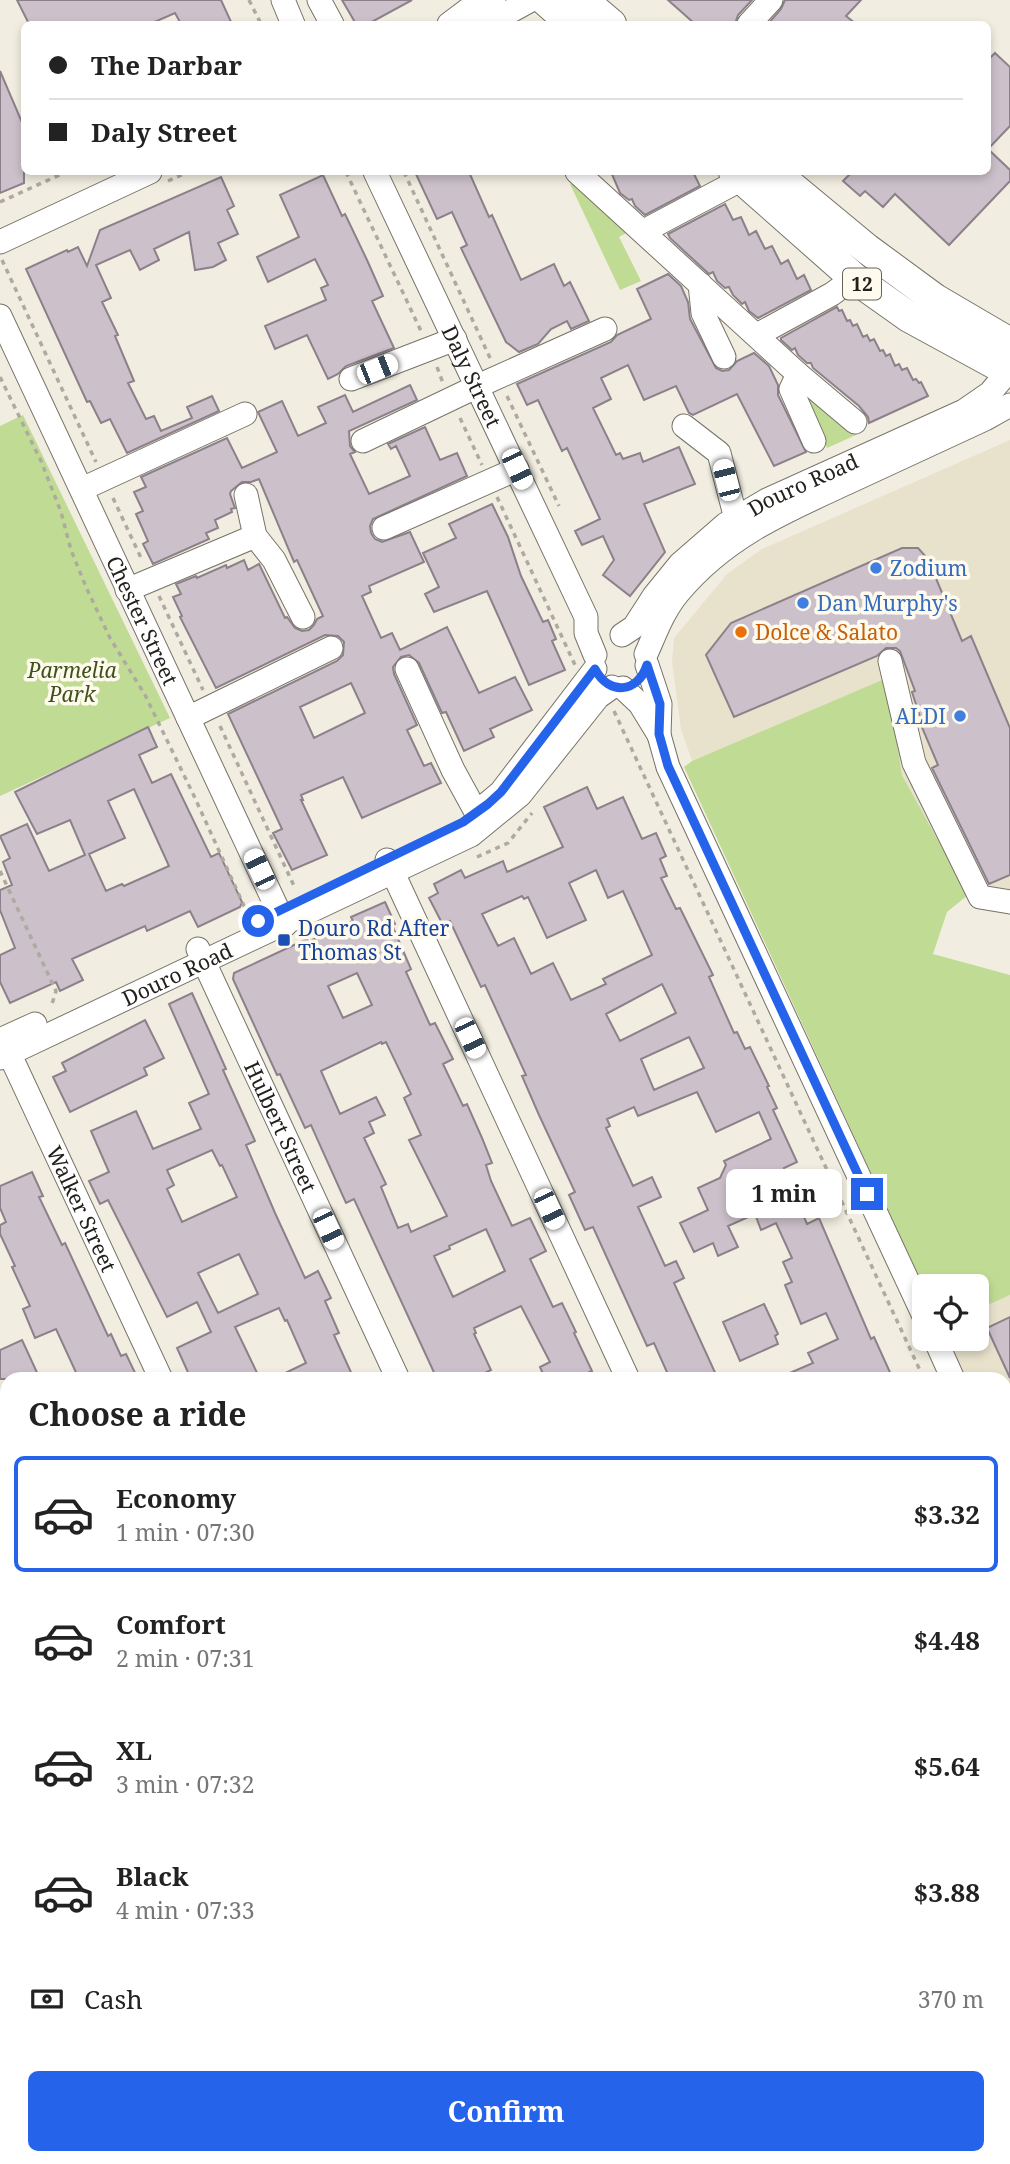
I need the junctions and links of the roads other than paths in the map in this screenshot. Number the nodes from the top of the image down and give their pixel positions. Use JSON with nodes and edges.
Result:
{"nodes":[{"id":1,"x":283,"y":0,"type":"edge"},
{"id":2,"x":319,"y":0,"type":"edge"},
{"id":3,"x":531,"y":0,"type":"edge"},
{"id":4,"x":545,"y":0,"type":"edge"},
{"id":5,"x":583,"y":0,"type":"edge"},
{"id":6,"x":771,"y":0,"type":"edge"},
{"id":7,"x":482,"y":8,"type":"edge"},
{"id":8,"x":292,"y":21,"type":"edge"},
{"id":9,"x":330,"y":21,"type":"edge"},
{"id":10,"x":455,"y":21,"type":"edge"},
{"id":11,"x":569,"y":21,"type":"edge"},
{"id":12,"x":608,"y":21,"type":"edge"},
{"id":13,"x":752,"y":21,"type":"edge"},
{"id":14,"x":144,"y":175,"type":"edge"},
{"id":15,"x":376,"y":175,"type":"edge"},
{"id":16,"x":580,"y":175,"type":"edge"},
{"id":17,"x":738,"y":175,"type":"edge"},
{"id":18,"x":779,"y":175,"type":"edge"},
{"id":19,"x":643,"y":231,"type":"junction"},
{"id":20,"x":0,"y":242,"type":"edge"},
{"id":21,"x":854,"y":278,"type":"junction"},
{"id":22,"x":700,"y":284,"type":"junction"},
{"id":23,"x":0,"y":316,"type":"edge"},
{"id":24,"x":605,"y":330,"type":"dead end"},
{"id":25,"x":757,"y":335,"type":"junction"},
{"id":26,"x":455,"y":339,"type":"junction"},
{"id":27,"x":724,"y":357,"type":"dead end"},
{"id":28,"x":1010,"y":364,"type":"edge"},
{"id":29,"x":798,"y":374,"type":"junction"},
{"id":30,"x":351,"y":379,"type":"dead end"},
{"id":31,"x":478,"y":386,"type":"junction"},
{"id":32,"x":1010,"y":405,"type":"edge"},
{"id":33,"x":246,"y":414,"type":"dead end"},
{"id":34,"x":855,"y":422,"type":"dead end"},
{"id":35,"x":684,"y":426,"type":"dead end"},
{"id":36,"x":363,"y":441,"type":"dead end"},
{"id":37,"x":814,"y":441,"type":"dead end"},
{"id":38,"x":517,"y":469,"type":"junction"},
{"id":39,"x":82,"y":489,"type":"junction"},
{"id":40,"x":246,"y":495,"type":"dead end"},
{"id":41,"x":736,"y":519,"type":"junction"},
{"id":42,"x":384,"y":528,"type":"dead end"},
{"id":43,"x":256,"y":536,"type":"junction"},
{"id":44,"x":127,"y":590,"type":"junction"},
{"id":45,"x":303,"y":617,"type":"dead end"},
{"id":46,"x":586,"y":617,"type":"junction"},
{"id":47,"x":617,"y":636,"type":"junction"},
{"id":48,"x":331,"y":648,"type":"dead end"},
{"id":49,"x":646,"y":659,"type":"junction"},
{"id":50,"x":890,"y":661,"type":"dead end"},
{"id":51,"x":589,"y":665,"type":"junction"},
{"id":52,"x":407,"y":669,"type":"dead end"},
{"id":53,"x":615,"y":695,"type":"junction"},
{"id":54,"x":188,"y":718,"type":"junction"},
{"id":55,"x":659,"y":734,"type":"junction"},
{"id":56,"x":476,"y":812,"type":"junction"},
{"id":57,"x":390,"y":867,"type":"junction"},
{"id":58,"x":1010,"y":902,"type":"edge"},
{"id":59,"x":282,"y":918,"type":"junction"},
{"id":60,"x":201,"y":956,"type":"junction"},
{"id":61,"x":3,"y":1047,"type":"edge"},
{"id":62,"x":912,"y":1290,"type":"edge"},
{"id":63,"x":940,"y":1351,"type":"edge"},
{"id":64,"x":158,"y":1372,"type":"edge"},
{"id":65,"x":395,"y":1372,"type":"edge"},
{"id":66,"x":625,"y":1372,"type":"edge"},
{"id":67,"x":950,"y":1372,"type":"edge"}],
"edges":[{"from":1,"to":8,"type":"street"},
{"from":2,"to":9,"type":"street"},
{"from":3,"to":7,"type":"street"},
{"from":4,"to":11,"type":"main road"},
{"from":5,"to":12,"type":"main road"},
{"from":6,"to":13,"type":"street"},
{"from":7,"to":10,"type":"street"},
{"from":14,"to":20,"type":"street"},
{"from":15,"to":26,"type":"street","name":"Daly Street"},
{"from":16,"to":19,"type":"street"},
{"from":17,"to":19,"type":"street"},
{"from":17,"to":21,"type":"main road","number":"12"},
{"from":18,"to":28,"type":"main road","number":"12"},
{"from":19,"to":22,"type":"street"},
{"from":21,"to":25,"type":"street"},
{"from":21,"to":28,"type":"main road","number":"12"},
{"from":22,"to":25,"type":"street"},
{"from":22,"to":27,"type":"street"},
{"from":23,"to":39,"type":"street","name":"Chester Street"},
{"from":24,"to":31,"type":"street"},
{"from":25,"to":29,"type":"street"},
{"from":26,"to":30,"type":"street"},
{"from":26,"to":31,"type":"street","name":"Daly Street"},
{"from":28,"to":41,"type":"street","name":"Douro Road"},
{"from":29,"to":34,"type":"street"},
{"from":29,"to":37,"type":"street"},
{"from":31,"to":36,"type":"street"},
{"from":31,"to":38,"type":"street","name":"Daly Street"},
{"from":32,"to":49,"type":"street","name":"Douro Road"},
{"from":33,"to":39,"type":"street"},
{"from":35,"to":41,"type":"street"},
{"from":38,"to":42,"type":"street"},
{"from":38,"to":46,"type":"street","name":"Daly Street"},
{"from":39,"to":44,"type":"street","name":"Chester Street"},
{"from":40,"to":43,"type":"street"},
{"from":41,"to":47,"type":"street","name":"Douro Road"},
{"from":43,"to":44,"type":"street"},
{"from":43,"to":45,"type":"street"},
{"from":44,"to":54,"type":"street","name":"Chester Street"},
{"from":46,"to":47,"type":"street","name":"Daly Street"},
{"from":46,"to":51,"type":"street","name":"Daly Street"},
{"from":47,"to":49,"type":"street"},
{"from":47,"to":51,"type":"street"},
{"from":48,"to":54,"type":"street"},
{"from":49,"to":53,"type":"street"},
{"from":49,"to":55,"type":"street"},
{"from":50,"to":58,"type":"street"},
{"from":51,"to":53,"type":"street"},
{"from":51,"to":56,"type":"street","name":"Douro Road"},
{"from":52,"to":56,"type":"street"},
{"from":53,"to":55,"type":"street"},
{"from":53,"to":57,"type":"street","name":"Douro Road"},
{"from":54,"to":59,"type":"street","name":"Chester Street"},
{"from":55,"to":62,"type":"street"},
{"from":56,"to":57,"type":"street","name":"Douro Road"},
{"from":57,"to":59,"type":"street","name":"Douro Road"},
{"from":57,"to":66,"type":"street"},
{"from":59,"to":60,"type":"street","name":"Douro Road"},
{"from":60,"to":61,"type":"street","name":"Douro Road"},
{"from":60,"to":65,"type":"street","name":"Hulbert Street"},
{"from":61,"to":64,"type":"street","name":"Walker Street"},
{"from":63,"to":67,"type":"street"}]}
